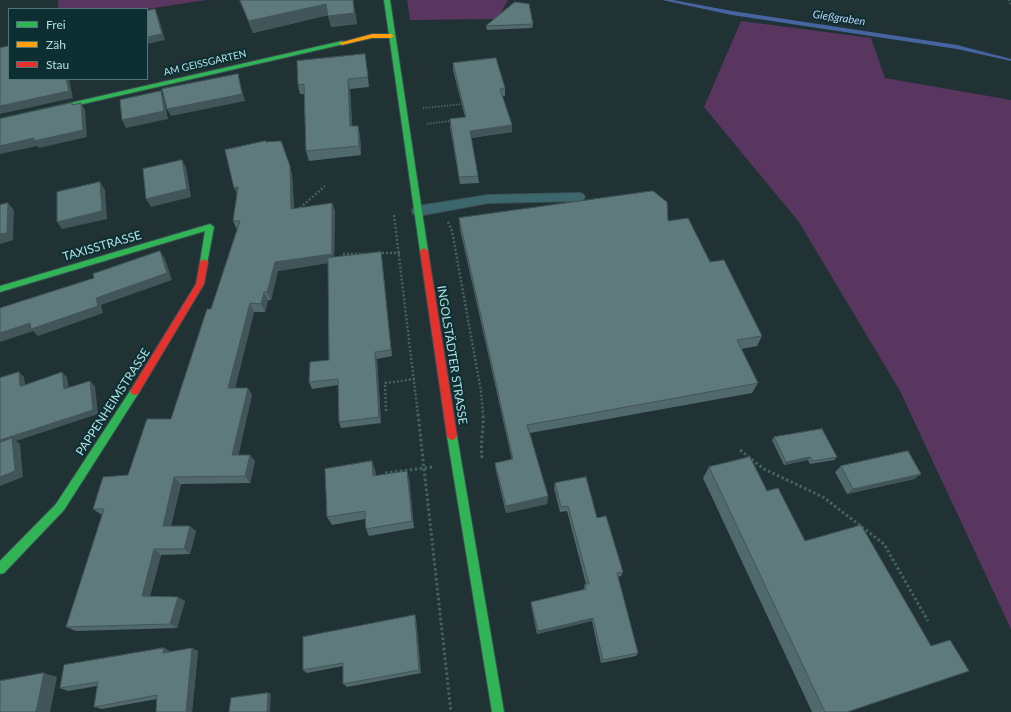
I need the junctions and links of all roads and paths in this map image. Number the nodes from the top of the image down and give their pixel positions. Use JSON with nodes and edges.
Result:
{"nodes":[{"id":1,"x":387,"y":0,"type":"edge"},
{"id":2,"x":1009,"y":0,"type":"edge"},
{"id":3,"x":1011,"y":6,"type":"edge"},
{"id":4,"x":391,"y":36,"type":"junction"},
{"id":5,"x":422,"y":101,"type":"dead end"},
{"id":6,"x":466,"y":104,"type":"edge"},
{"id":7,"x":423,"y":108,"type":"junction"},
{"id":8,"x":402,"y":110,"type":"junction"},
{"id":9,"x":424,"y":116,"type":"dead end"},
{"id":10,"x":0,"y":121,"type":"edge"},
{"id":11,"x":426,"y":124,"type":"dead end"},
{"id":12,"x":427,"y":131,"type":"dead end"},
{"id":13,"x":325,"y":186,"type":"dead end"},
{"id":14,"x":579,"y":197,"type":"dead end"},
{"id":15,"x":439,"y":207,"type":"junction"},
{"id":16,"x":300,"y":208,"type":"edge"},
{"id":17,"x":394,"y":209,"type":"dead end"},
{"id":18,"x":418,"y":211,"type":"junction"},
{"id":19,"x":210,"y":227,"type":"joint"},
{"id":20,"x":423,"y":252,"type":"junction"},
{"id":21,"x":399,"y":253,"type":"junction"},
{"id":22,"x":343,"y":254,"type":"dead end"},
{"id":23,"x":0,"y":289,"type":"edge"},
{"id":24,"x":443,"y":375,"type":"junction"},
{"id":25,"x":414,"y":379,"type":"junction"},
{"id":26,"x":386,"y":411,"type":"dead end"},
{"id":27,"x":740,"y":450,"type":"dead end"},
{"id":28,"x":456,"y":464,"type":"junction"},
{"id":29,"x":484,"y":465,"type":"dead end"},
{"id":30,"x":424,"y":468,"type":"junction"},
{"id":31,"x":385,"y":473,"type":"edge"},
{"id":32,"x":0,"y":569,"type":"edge"},
{"id":33,"x":928,"y":621,"type":"dead end"},
{"id":34,"x":451,"y":712,"type":"edge"},
{"id":35,"x":498,"y":712,"type":"edge"}],
"edges":[{"from":1,"to":4,"type":"street","name":"INGOLSTÄDTER STRASSE"},
{"from":2,"to":3,"type":"path"},
{"from":4,"to":8,"type":"street","name":"INGOLSTÄDTER STRASSE"},
{"from":4,"to":10,"type":"street","name":"AM GEISSGARTEN"},
{"from":5,"to":7,"type":"path"},
{"from":6,"to":7,"type":"path"},
{"from":7,"to":8,"type":"path"},
{"from":7,"to":9,"type":"path"},
{"from":8,"to":18,"type":"street","name":"INGOLSTÄDTER STRASSE"},
{"from":11,"to":12,"type":"path"},
{"from":13,"to":16,"type":"path"},
{"from":14,"to":15,"type":"lane"},
{"from":15,"to":18,"type":"lane"},
{"from":15,"to":29,"type":"path"},
{"from":17,"to":21,"type":"path"},
{"from":18,"to":20,"type":"street","name":"INGOLSTÄDTER STRASSE"},
{"from":19,"to":23,"type":"street","name":"TAXISSTRASSE"},
{"from":19,"to":32,"type":"street","name":"PAPPENHEIMSTRASSE"},
{"from":20,"to":21,"type":"path"},
{"from":20,"to":24,"type":"street","name":"INGOLSTÄDTER STRASSE"},
{"from":21,"to":22,"type":"path"},
{"from":21,"to":25,"type":"path"},
{"from":24,"to":25,"type":"path"},
{"from":24,"to":28,"type":"street","name":"INGOLSTÄDTER STRASSE"},
{"from":25,"to":26,"type":"path"},
{"from":25,"to":30,"type":"path"},
{"from":27,"to":33,"type":"path"},
{"from":28,"to":30,"type":"path"},
{"from":28,"to":35,"type":"street","name":"INGOLSTÄDTER STRASSE"},
{"from":30,"to":31,"type":"path"},
{"from":30,"to":34,"type":"path"}]}
